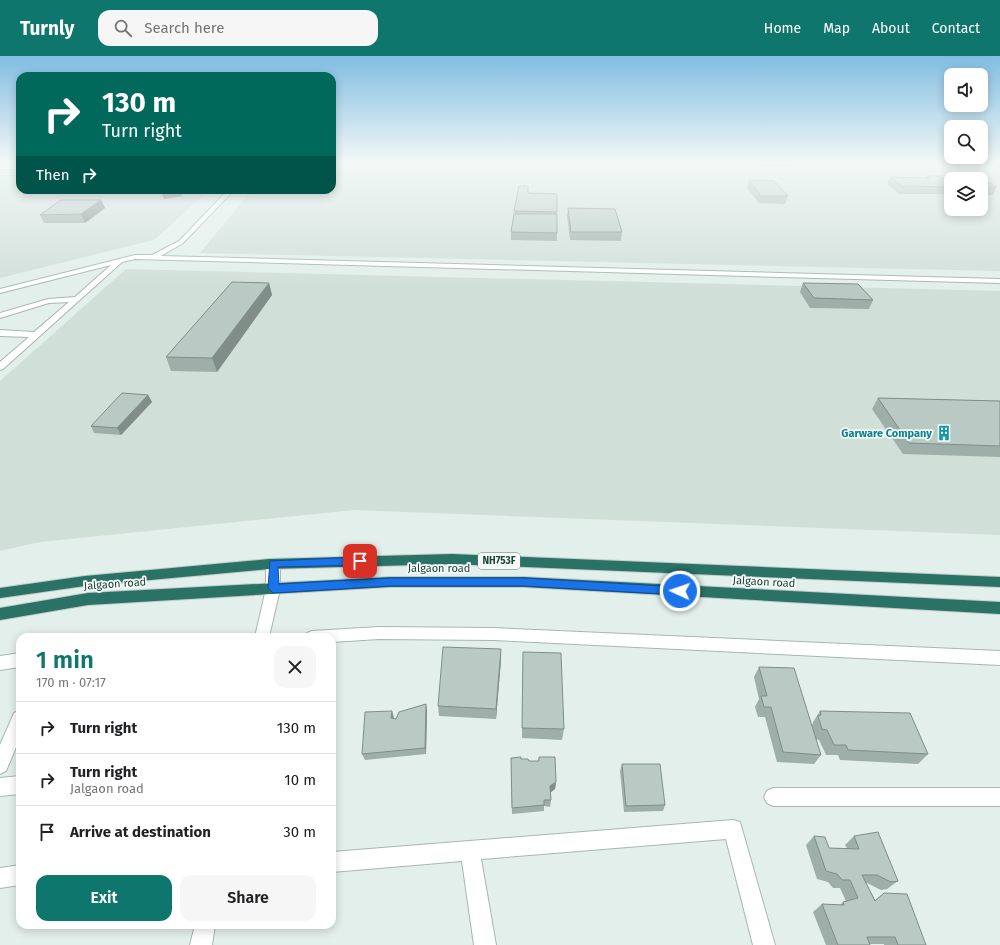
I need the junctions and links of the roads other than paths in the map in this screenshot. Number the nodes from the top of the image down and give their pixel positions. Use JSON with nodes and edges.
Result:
{"nodes":[{"id":1,"x":217,"y":204,"type":"edge"},
{"id":2,"x":152,"y":258,"type":"junction"},
{"id":3,"x":122,"y":260,"type":"junction"},
{"id":4,"x":1000,"y":281,"type":"edge"},
{"id":5,"x":0,"y":291,"type":"edge"},
{"id":6,"x":77,"y":299,"type":"junction"},
{"id":7,"x":0,"y":316,"type":"edge"},
{"id":8,"x":0,"y":333,"type":"edge"},
{"id":9,"x":37,"y":335,"type":"junction"},
{"id":10,"x":2,"y":364,"type":"edge"},
{"id":11,"x":273,"y":564,"type":"junction"},
{"id":12,"x":1000,"y":582,"type":"edge"},
{"id":13,"x":273,"y":588,"type":"junction"},
{"id":14,"x":0,"y":593,"type":"edge"},
{"id":15,"x":1000,"y":608,"type":"edge"},
{"id":16,"x":0,"y":614,"type":"edge"},
{"id":17,"x":263,"y":633,"type":"edge"},
{"id":18,"x":336,"y":636,"type":"edge"},
{"id":19,"x":1000,"y":658,"type":"edge"},
{"id":20,"x":16,"y":661,"type":"edge"},
{"id":21,"x":0,"y":663,"type":"edge"},
{"id":22,"x":16,"y":727,"type":"edge"},
{"id":23,"x":0,"y":765,"type":"edge"},
{"id":24,"x":16,"y":785,"type":"edge"},
{"id":25,"x":0,"y":787,"type":"edge"},
{"id":26,"x":773,"y":797,"type":"dead end"},
{"id":27,"x":1000,"y":797,"type":"edge"},
{"id":28,"x":470,"y":850,"type":"junction"},
{"id":29,"x":336,"y":862,"type":"edge"},
{"id":30,"x":16,"y":876,"type":"edge"},
{"id":31,"x":0,"y":878,"type":"edge"},
{"id":32,"x":204,"y":929,"type":"edge"},
{"id":33,"x":201,"y":945,"type":"edge"},
{"id":34,"x":485,"y":945,"type":"edge"},
{"id":35,"x":764,"y":945,"type":"edge"}],
"edges":[{"from":1,"to":2,"type":"street"},
{"from":2,"to":3,"type":"street"},
{"from":2,"to":4,"type":"street"},
{"from":3,"to":5,"type":"street"},
{"from":3,"to":6,"type":"street"},
{"from":6,"to":7,"type":"street"},
{"from":6,"to":9,"type":"street"},
{"from":8,"to":9,"type":"street"},
{"from":9,"to":10,"type":"street"},
{"from":11,"to":12,"type":"highway","name":"Jalgaon road","number":"NH753F"},
{"from":11,"to":13,"type":"street"},
{"from":11,"to":14,"type":"highway","name":"Jalgaon road","number":"NH753F"},
{"from":13,"to":15,"type":"highway","name":"Jalgaon road","number":"NH753F"},
{"from":13,"to":16,"type":"highway","name":"Jalgaon road","number":"NH753F"},
{"from":13,"to":17,"type":"street"},
{"from":18,"to":19,"type":"street"},
{"from":20,"to":21,"type":"street"},
{"from":22,"to":23,"type":"street"},
{"from":24,"to":25,"type":"street"},
{"from":26,"to":27,"type":"street"},
{"from":28,"to":29,"type":"street"},
{"from":28,"to":34,"type":"street"},
{"from":28,"to":35,"type":"street"},
{"from":30,"to":31,"type":"street"},
{"from":32,"to":33,"type":"street"}]}
